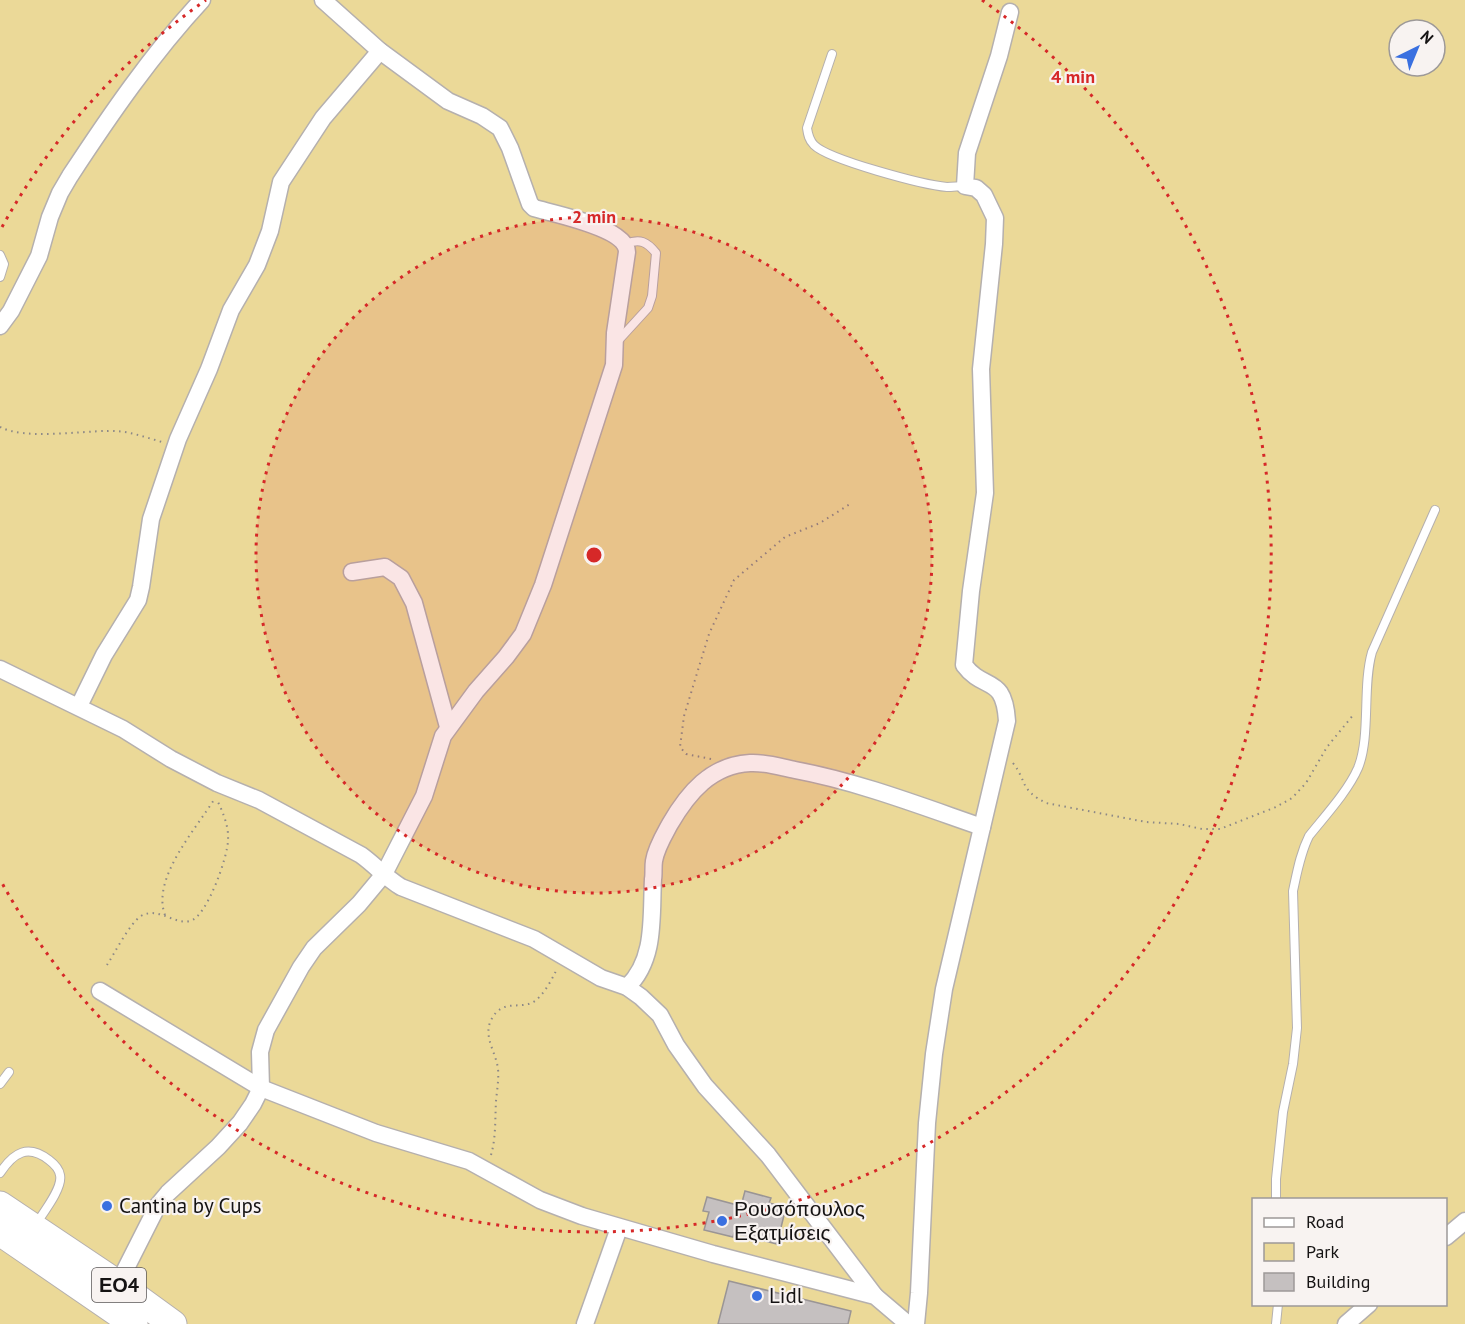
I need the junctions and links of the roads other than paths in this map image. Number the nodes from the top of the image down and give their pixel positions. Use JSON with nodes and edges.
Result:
{"nodes":[{"id":1,"x":202,"y":0,"type":"edge"},
{"id":2,"x":323,"y":0,"type":"edge"},
{"id":3,"x":1010,"y":12,"type":"dead end"},
{"id":4,"x":380,"y":51,"type":"junction"},
{"id":5,"x":832,"y":54,"type":"dead end"},
{"id":6,"x":965,"y":186,"type":"junction"},
{"id":7,"x":626,"y":244,"type":"junction"},
{"id":8,"x":0,"y":255,"type":"edge"},
{"id":9,"x":0,"y":277,"type":"edge"},
{"id":10,"x":0,"y":326,"type":"edge"},
{"id":11,"x":616,"y":343,"type":"junction"},
{"id":12,"x":1435,"y":510,"type":"dead end"},
{"id":13,"x":352,"y":573,"type":"dead end"},
{"id":14,"x":0,"y":669,"type":"edge"},
{"id":15,"x":79,"y":706,"type":"junction"},
{"id":16,"x":448,"y":727,"type":"junction"},
{"id":17,"x":982,"y":827,"type":"junction"},
{"id":18,"x":384,"y":874,"type":"junction"},
{"id":19,"x":627,"y":987,"type":"junction"},
{"id":20,"x":100,"y":991,"type":"dead end"},
{"id":21,"x":9,"y":1072,"type":"dead end"},
{"id":22,"x":0,"y":1084,"type":"edge"},
{"id":23,"x":261,"y":1088,"type":"junction"},
{"id":24,"x":0,"y":1173,"type":"edge"},
{"id":25,"x":1276,"y":1198,"type":"edge"},
{"id":26,"x":0,"y":1205,"type":"edge"},
{"id":27,"x":1465,"y":1221,"type":"edge"},
{"id":28,"x":34,"y":1227,"type":"junction"},
{"id":29,"x":619,"y":1228,"type":"junction"},
{"id":30,"x":0,"y":1232,"type":"edge"},
{"id":31,"x":1447,"y":1236,"type":"edge"},
{"id":32,"x":118,"y":1284,"type":"junction"},
{"id":33,"x":875,"y":1296,"type":"junction"},
{"id":34,"x":1278,"y":1306,"type":"edge"},
{"id":35,"x":1367,"y":1306,"type":"edge"},
{"id":36,"x":134,"y":1324,"type":"edge"},
{"id":37,"x":173,"y":1324,"type":"edge"},
{"id":38,"x":585,"y":1324,"type":"edge"},
{"id":39,"x":908,"y":1324,"type":"edge"},
{"id":40,"x":915,"y":1324,"type":"edge"},
{"id":41,"x":1276,"y":1324,"type":"edge"},
{"id":42,"x":1346,"y":1324,"type":"edge"}],
"edges":[{"from":1,"to":10,"type":"street"},
{"from":2,"to":4,"type":"street"},
{"from":3,"to":6,"type":"street"},
{"from":4,"to":7,"type":"street"},
{"from":4,"to":15,"type":"street"},
{"from":5,"to":6,"type":"lane"},
{"from":6,"to":17,"type":"street"},
{"from":7,"to":11,"type":"street"},
{"from":7,"to":11,"type":"lane"},
{"from":8,"to":9,"type":"lane"},
{"from":11,"to":16,"type":"street"},
{"from":12,"to":25,"type":"lane"},
{"from":13,"to":16,"type":"street"},
{"from":14,"to":15,"type":"street"},
{"from":15,"to":18,"type":"street"},
{"from":16,"to":18,"type":"street"},
{"from":17,"to":19,"type":"street"},
{"from":17,"to":40,"type":"street"},
{"from":18,"to":19,"type":"street"},
{"from":18,"to":23,"type":"street"},
{"from":19,"to":33,"type":"street"},
{"from":20,"to":23,"type":"street"},
{"from":21,"to":22,"type":"lane"},
{"from":23,"to":29,"type":"street"},
{"from":23,"to":32,"type":"street"},
{"from":24,"to":28,"type":"lane"},
{"from":26,"to":28,"type":"main road","number":"ΕΟ4"},
{"from":27,"to":31,"type":"street"},
{"from":28,"to":32,"type":"main road","number":"ΕΟ4"},
{"from":29,"to":33,"type":"street"},
{"from":29,"to":38,"type":"street"},
{"from":30,"to":36,"type":"main road","number":"ΕΟ4"},
{"from":32,"to":37,"type":"main road","number":"ΕΟ4"},
{"from":33,"to":39,"type":"street"},
{"from":34,"to":41,"type":"lane"},
{"from":35,"to":42,"type":"street"}]}
